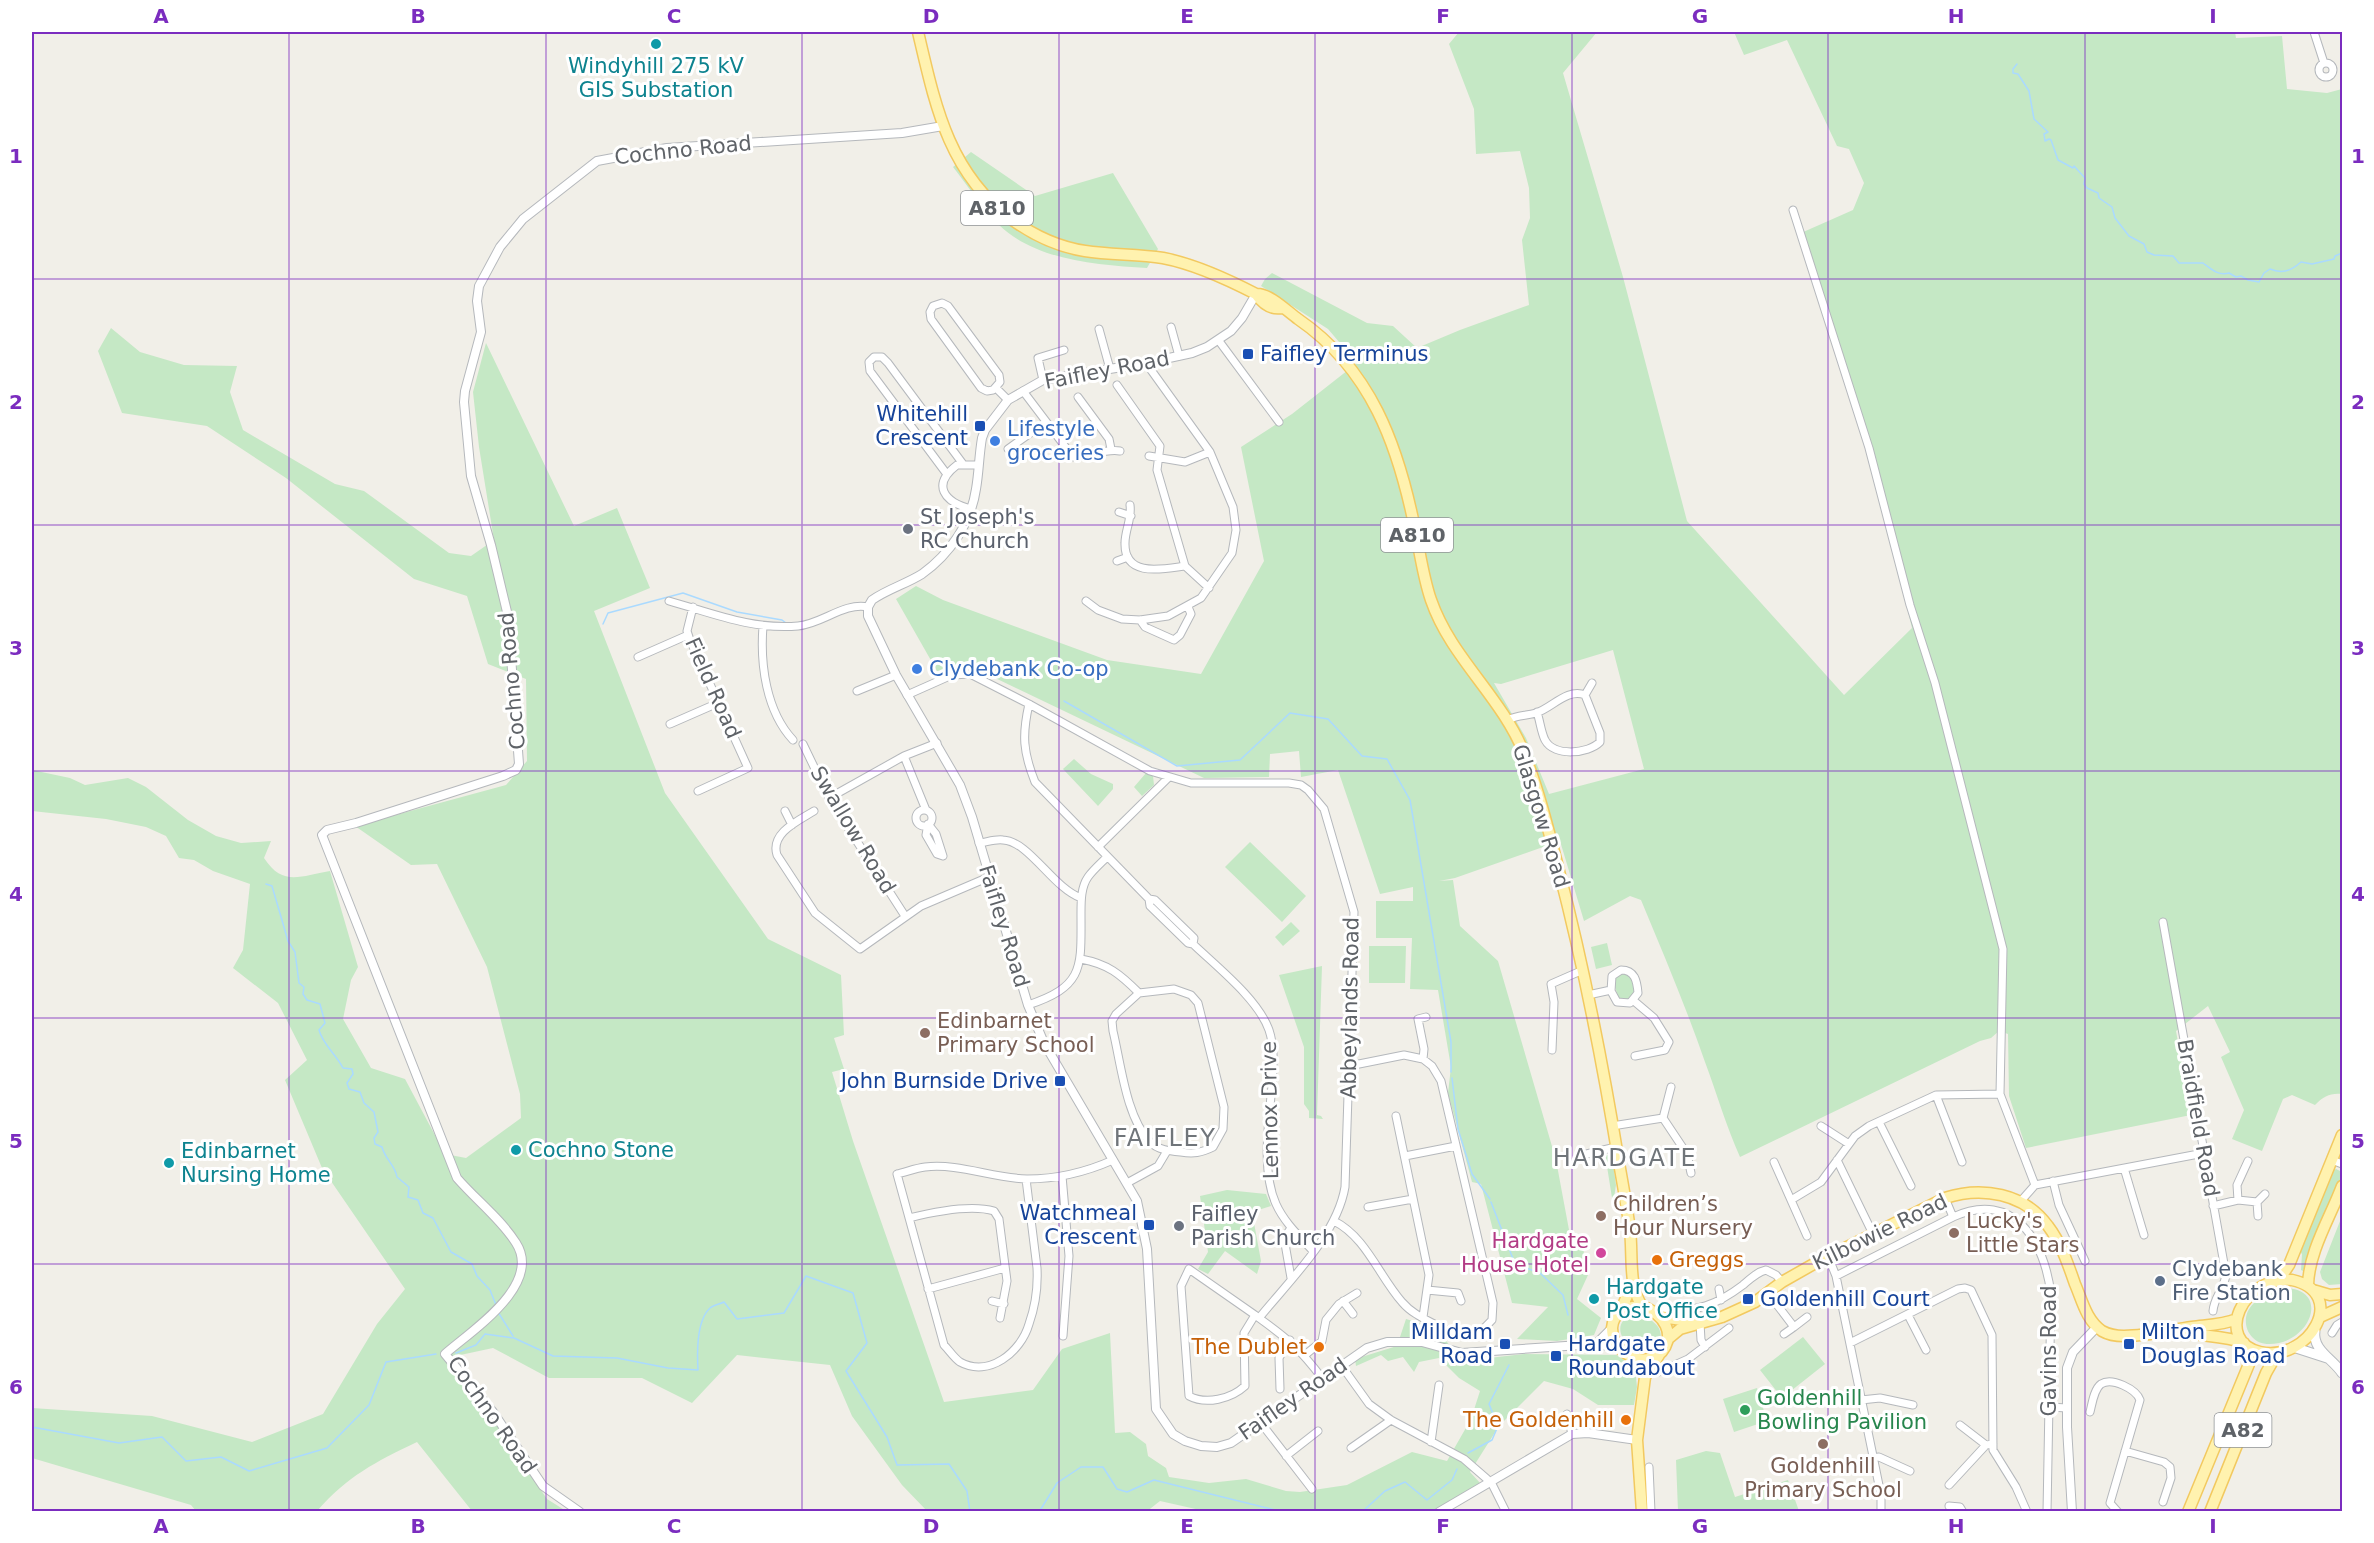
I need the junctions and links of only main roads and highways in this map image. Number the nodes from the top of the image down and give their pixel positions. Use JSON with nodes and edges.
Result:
{"nodes":[{"id":1,"x":918,"y":32,"type":"edge"},
{"id":2,"x":1256,"y":294,"type":"junction"},
{"id":3,"x":1282,"y":308,"type":"junction"},
{"id":4,"x":2343,"y":1135,"type":"edge"},
{"id":5,"x":2337,"y":1162,"type":"edge"},
{"id":6,"x":2343,"y":1186,"type":"edge"},
{"id":7,"x":2272,"y":1281,"type":"junction"},
{"id":8,"x":1633,"y":1282,"type":"junction"},
{"id":9,"x":2310,"y":1287,"type":"junction"},
{"id":10,"x":2343,"y":1294,"type":"edge"},
{"id":11,"x":1642,"y":1306,"type":"junction"},
{"id":12,"x":2343,"y":1307,"type":"edge"},
{"id":13,"x":1620,"y":1311,"type":"junction"},
{"id":14,"x":1662,"y":1312,"type":"junction"},
{"id":15,"x":2320,"y":1317,"type":"junction"},
{"id":16,"x":2237,"y":1319,"type":"junction"},
{"id":17,"x":1700,"y":1323,"type":"junction"},
{"id":18,"x":2178,"y":1330,"type":"junction"},
{"id":19,"x":2315,"y":1331,"type":"junction"},
{"id":20,"x":1668,"y":1339,"type":"junction"},
{"id":21,"x":2245,"y":1345,"type":"junction"},
{"id":22,"x":2288,"y":1350,"type":"junction"},
{"id":23,"x":1659,"y":1355,"type":"junction"},
{"id":24,"x":2327,"y":1358,"type":"junction"},
{"id":25,"x":1641,"y":1359,"type":"junction"},
{"id":26,"x":2343,"y":1373,"type":"edge"},
{"id":27,"x":1646,"y":1377,"type":"junction"},
{"id":28,"x":1642,"y":1512,"type":"edge"},
{"id":29,"x":2188,"y":1512,"type":"edge"},
{"id":30,"x":2210,"y":1512,"type":"edge"}],
"edges":[{"from":1,"to":2,"type":"main road","number":"A810"},
{"from":2,"to":3,"type":"main road","name":"Glasgow Road","number":"A810"},
{"from":2,"to":3,"type":"main road","name":"Glasgow Road","number":"A810"},
{"from":3,"to":8,"type":"main road","name":"Glasgow Road","number":"A810"},
{"from":4,"to":5,"type":"main road"},
{"from":5,"to":7,"type":"main road"},
{"from":6,"to":9,"type":"main road"},
{"from":7,"to":9,"type":"main road"},
{"from":7,"to":16,"type":"main road"},
{"from":8,"to":11,"type":"main road","name":"Glasgow Road","number":"A810"},
{"from":8,"to":13,"type":"main road","name":"Glasgow Road","number":"A810"},
{"from":9,"to":10,"type":"main road"},
{"from":9,"to":15,"type":"main road"},
{"from":11,"to":13,"type":"main road"},
{"from":11,"to":14,"type":"main road"},
{"from":12,"to":15,"type":"main road"},
{"from":13,"to":25,"type":"main road","number":"A810"},
{"from":14,"to":17,"type":"main road","name":"Kilbowie Road"},
{"from":14,"to":20,"type":"main road"},
{"from":15,"to":19,"type":"main road"},
{"from":16,"to":18,"type":"main road"},
{"from":16,"to":21,"type":"main road","number":"A82"},
{"from":17,"to":18,"type":"main road","name":"Kilbowie Road"},
{"from":17,"to":20,"type":"main road","name":"Kilbowie Road"},
{"from":18,"to":21,"type":"main road"},
{"from":19,"to":22,"type":"main road","number":"A82"},
{"from":19,"to":24,"type":"main road"},
{"from":20,"to":23,"type":"main road"},
{"from":21,"to":22,"type":"main road"},
{"from":21,"to":29,"type":"main road","number":"A82"},
{"from":22,"to":24,"type":"main road"},
{"from":22,"to":30,"type":"main road","number":"A82"},
{"from":23,"to":25,"type":"main road"},
{"from":23,"to":27,"type":"main road"},
{"from":24,"to":26,"type":"main road"},
{"from":25,"to":27,"type":"main road"},
{"from":27,"to":28,"type":"main road"}]}
